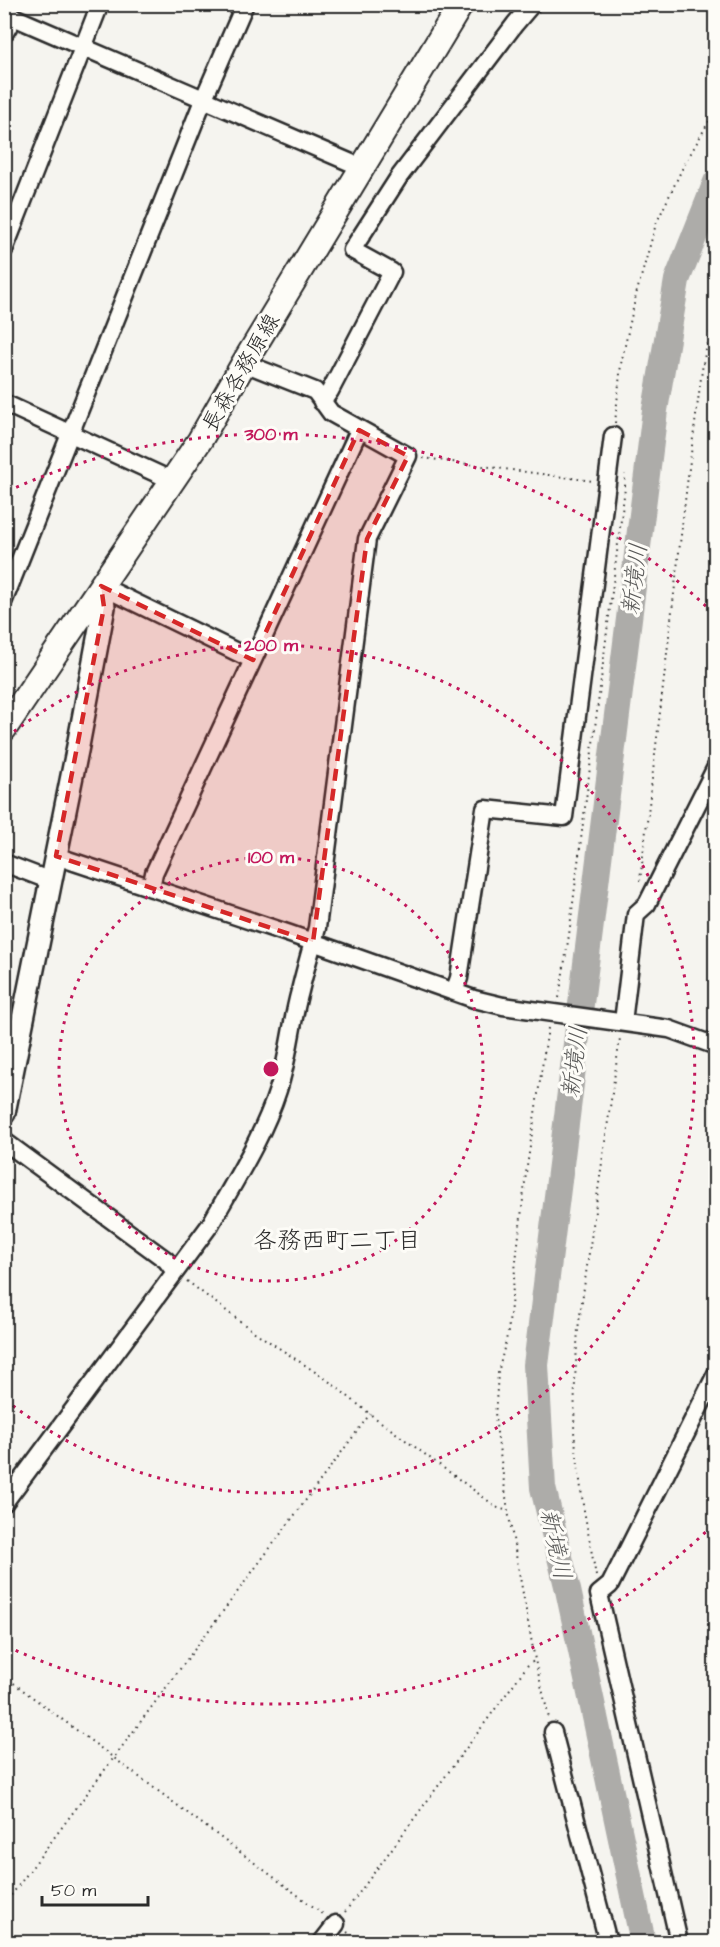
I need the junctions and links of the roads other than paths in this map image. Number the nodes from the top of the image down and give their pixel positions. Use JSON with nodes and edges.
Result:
{"nodes":[{"id":1,"x":100,"y":4,"type":"edge"},
{"id":2,"x":245,"y":4,"type":"edge"},
{"id":3,"x":461,"y":4,"type":"edge"},
{"id":4,"x":532,"y":4,"type":"edge"},
{"id":5,"x":9,"y":15,"type":"edge"},
{"id":6,"x":4,"y":34,"type":"edge"},
{"id":7,"x":84,"y":46,"type":"junction"},
{"id":8,"x":204,"y":98,"type":"junction"},
{"id":9,"x":363,"y":168,"type":"junction"},
{"id":10,"x":4,"y":250,"type":"edge"},
{"id":11,"x":244,"y":363,"type":"junction"},
{"id":12,"x":322,"y":402,"type":"junction"},
{"id":13,"x":4,"y":403,"type":"edge"},
{"id":14,"x":359,"y":430,"type":"junction"},
{"id":15,"x":71,"y":434,"type":"junction"},
{"id":16,"x":613,"y":436,"type":"road end"},
{"id":17,"x":174,"y":481,"type":"junction"},
{"id":18,"x":101,"y":586,"type":"junction"},
{"id":19,"x":4,"y":600,"type":"edge"},
{"id":20,"x":252,"y":660,"type":"junction"},
{"id":21,"x":4,"y":729,"type":"edge"},
{"id":22,"x":716,"y":767,"type":"edge"},
{"id":23,"x":56,"y":856,"type":"junction"},
{"id":24,"x":4,"y":863,"type":"edge"},
{"id":25,"x":51,"y":881,"type":"junction"},
{"id":26,"x":151,"y":888,"type":"junction"},
{"id":27,"x":313,"y":942,"type":"junction"},
{"id":28,"x":454,"y":992,"type":"junction"},
{"id":29,"x":623,"y":1022,"type":"junction"},
{"id":30,"x":716,"y":1046,"type":"edge"},
{"id":31,"x":4,"y":1113,"type":"edge"},
{"id":32,"x":4,"y":1142,"type":"edge"},
{"id":33,"x":175,"y":1272,"type":"junction"},
{"id":34,"x":716,"y":1374,"type":"edge"},
{"id":35,"x":4,"y":1503,"type":"edge"},
{"id":36,"x":553,"y":1732,"type":"road end"},
{"id":37,"x":336,"y":1924,"type":"road end"},
{"id":38,"x":322,"y":1942,"type":"edge"},
{"id":39,"x":608,"y":1942,"type":"edge"},
{"id":40,"x":679,"y":1942,"type":"edge"}],
"edges":[{"from":1,"to":7,"type":"street"},
{"from":2,"to":8,"type":"street"},
{"from":3,"to":9,"type":"main road","name":"長森各務原線"},
{"from":4,"to":12,"type":"street"},
{"from":5,"to":6,"type":"street"},
{"from":5,"to":7,"type":"street"},
{"from":7,"to":8,"type":"street"},
{"from":7,"to":10,"type":"street"},
{"from":8,"to":9,"type":"street"},
{"from":8,"to":15,"type":"street"},
{"from":9,"to":11,"type":"main road","name":"長森各務原線"},
{"from":11,"to":12,"type":"street"},
{"from":11,"to":17,"type":"main road","name":"長森各務原線"},
{"from":12,"to":14,"type":"street"},
{"from":13,"to":15,"type":"street"},
{"from":14,"to":20,"type":"street"},
{"from":14,"to":27,"type":"street"},
{"from":15,"to":17,"type":"street"},
{"from":15,"to":19,"type":"street"},
{"from":16,"to":28,"type":"street"},
{"from":17,"to":18,"type":"main road","name":"長森各務原線"},
{"from":18,"to":20,"type":"street"},
{"from":18,"to":21,"type":"main road","name":"長森各務原線"},
{"from":18,"to":23,"type":"street"},
{"from":20,"to":26,"type":"street"},
{"from":22,"to":29,"type":"street"},
{"from":23,"to":25,"type":"street"},
{"from":23,"to":26,"type":"street"},
{"from":24,"to":25,"type":"street"},
{"from":25,"to":31,"type":"street"},
{"from":26,"to":27,"type":"street"},
{"from":27,"to":28,"type":"street"},
{"from":27,"to":33,"type":"street"},
{"from":28,"to":29,"type":"street"},
{"from":29,"to":30,"type":"street"},
{"from":32,"to":33,"type":"street"},
{"from":33,"to":35,"type":"street"},
{"from":34,"to":40,"type":"street"},
{"from":36,"to":39,"type":"street"},
{"from":37,"to":38,"type":"street"}]}
